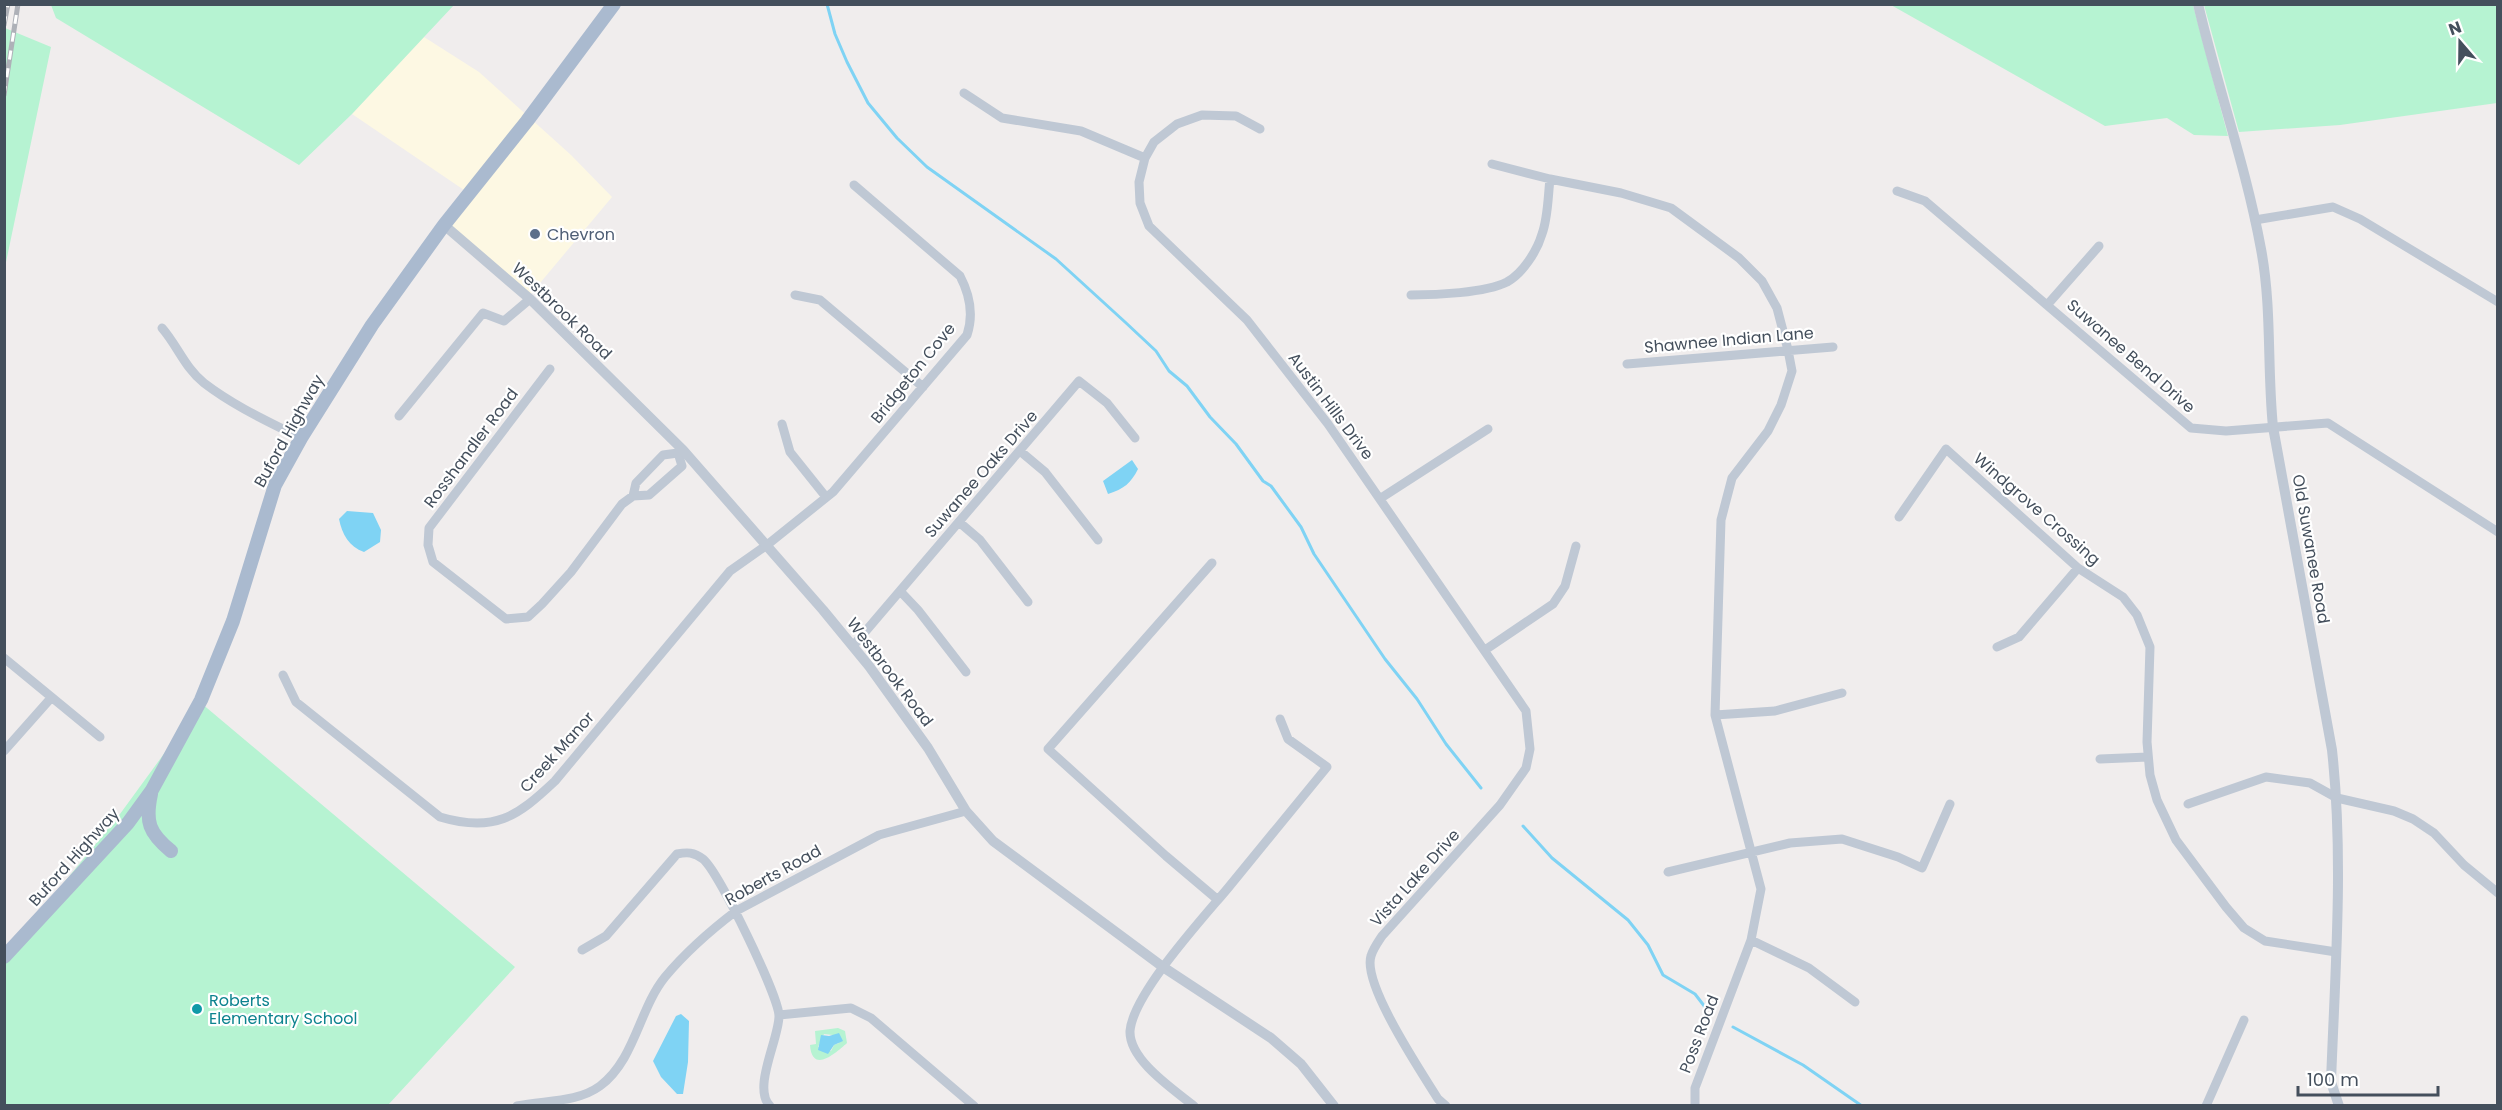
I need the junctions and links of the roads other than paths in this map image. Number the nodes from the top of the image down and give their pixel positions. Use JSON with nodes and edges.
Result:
{"nodes":[{"id":1,"x":614,"y":4,"type":"edge"},
{"id":2,"x":2198,"y":4,"type":"edge"},
{"id":3,"x":964,"y":93,"type":"dead end"},
{"id":4,"x":1260,"y":129,"type":"dead end"},
{"id":5,"x":1145,"y":158,"type":"junction"},
{"id":6,"x":1492,"y":164,"type":"dead end"},
{"id":7,"x":1550,"y":179,"type":"junction"},
{"id":8,"x":854,"y":185,"type":"dead end"},
{"id":9,"x":1897,"y":191,"type":"dead end"},
{"id":10,"x":2255,"y":220,"type":"junction"},
{"id":11,"x":444,"y":225,"type":"junction"},
{"id":12,"x":2099,"y":246,"type":"dead end"},
{"id":13,"x":795,"y":295,"type":"dead end"},
{"id":14,"x":1411,"y":295,"type":"dead end"},
{"id":15,"x":530,"y":299,"type":"junction"},
{"id":16,"x":2498,"y":302,"type":"edge"},
{"id":17,"x":2048,"y":304,"type":"junction"},
{"id":18,"x":162,"y":328,"type":"dead end"},
{"id":19,"x":1833,"y":347,"type":"dead end"},
{"id":20,"x":1788,"y":350,"type":"junction"},
{"id":21,"x":1627,"y":364,"type":"dead end"},
{"id":22,"x":550,"y":369,"type":"dead end"},
{"id":23,"x":923,"y":387,"type":"junction"},
{"id":24,"x":399,"y":416,"type":"dead end"},
{"id":25,"x":782,"y":424,"type":"dead end"},
{"id":26,"x":2273,"y":427,"type":"junction"},
{"id":27,"x":1488,"y":429,"type":"dead end"},
{"id":28,"x":301,"y":438,"type":"junction"},
{"id":29,"x":1135,"y":438,"type":"dead end"},
{"id":30,"x":1020,"y":451,"type":"junction"},
{"id":31,"x":680,"y":452,"type":"junction"},
{"id":32,"x":633,"y":496,"type":"junction"},
{"id":33,"x":826,"y":497,"type":"junction"},
{"id":34,"x":1381,"y":498,"type":"junction"},
{"id":35,"x":1899,"y":517,"type":"dead end"},
{"id":36,"x":959,"y":522,"type":"junction"},
{"id":37,"x":2498,"y":532,"type":"edge"},
{"id":38,"x":1098,"y":540,"type":"dead end"},
{"id":39,"x":767,"y":545,"type":"junction"},
{"id":40,"x":1576,"y":546,"type":"dead end"},
{"id":41,"x":1212,"y":563,"type":"dead end"},
{"id":42,"x":2078,"y":568,"type":"junction"},
{"id":43,"x":900,"y":591,"type":"junction"},
{"id":44,"x":1028,"y":602,"type":"dead end"},
{"id":45,"x":853,"y":646,"type":"junction"},
{"id":46,"x":1997,"y":647,"type":"dead end"},
{"id":47,"x":1485,"y":650,"type":"junction"},
{"id":48,"x":4,"y":658,"type":"edge"},
{"id":49,"x":966,"y":672,"type":"dead end"},
{"id":50,"x":283,"y":675,"type":"dead end"},
{"id":51,"x":1842,"y":693,"type":"dead end"},
{"id":52,"x":51,"y":698,"type":"junction"},
{"id":53,"x":1715,"y":716,"type":"junction"},
{"id":54,"x":1280,"y":719,"type":"dead end"},
{"id":55,"x":100,"y":737,"type":"dead end"},
{"id":56,"x":4,"y":751,"type":"edge"},
{"id":57,"x":2148,"y":757,"type":"junction"},
{"id":58,"x":2100,"y":759,"type":"dead end"},
{"id":59,"x":152,"y":789,"type":"junction"},
{"id":60,"x":2337,"y":798,"type":"junction"},
{"id":61,"x":1502,"y":802,"type":"joint"},
{"id":62,"x":1950,"y":804,"type":"dead end"},
{"id":63,"x":2188,"y":804,"type":"dead end"},
{"id":64,"x":966,"y":811,"type":"junction"},
{"id":65,"x":171,"y":851,"type":"dead end"},
{"id":66,"x":1751,"y":854,"type":"junction"},
{"id":67,"x":1668,"y":872,"type":"dead end"},
{"id":68,"x":2498,"y":893,"type":"edge"},
{"id":69,"x":1218,"y":900,"type":"junction"},
{"id":70,"x":736,"y":911,"type":"junction"},
{"id":71,"x":1751,"y":940,"type":"junction"},
{"id":72,"x":582,"y":950,"type":"dead end"},
{"id":73,"x":2336,"y":952,"type":"junction"},
{"id":74,"x":7,"y":954,"type":"edge"},
{"id":75,"x":4,"y":967,"type":"edge"},
{"id":76,"x":1163,"y":967,"type":"junction"},
{"id":77,"x":1855,"y":1002,"type":"dead end"},
{"id":78,"x":779,"y":1015,"type":"junction"},
{"id":79,"x":2244,"y":1020,"type":"dead end"},
{"id":80,"x":578,"y":1102,"type":"edge"},
{"id":81,"x":517,"y":1106,"type":"edge"},
{"id":82,"x":770,"y":1106,"type":"edge"},
{"id":83,"x":974,"y":1106,"type":"edge"},
{"id":84,"x":1194,"y":1106,"type":"edge"},
{"id":85,"x":1334,"y":1106,"type":"edge"},
{"id":86,"x":1446,"y":1106,"type":"edge"},
{"id":87,"x":1695,"y":1106,"type":"edge"},
{"id":88,"x":2206,"y":1106,"type":"edge"},
{"id":89,"x":2339,"y":1106,"type":"edge"}],
"edges":[{"from":1,"to":11,"type":"main road","name":"Buford Highway"},
{"from":2,"to":10,"type":"street","name":"Old Suwanee Road"},
{"from":3,"to":5,"type":"street"},
{"from":4,"to":5,"type":"street","name":"Austin Hills Drive"},
{"from":5,"to":34,"type":"street","name":"Austin Hills Drive"},
{"from":6,"to":7,"type":"street","name":"Poss Road"},
{"from":7,"to":14,"type":"street"},
{"from":7,"to":20,"type":"street","name":"Poss Road"},
{"from":8,"to":23,"type":"street","name":"Bridgeton Cove"},
{"from":9,"to":17,"type":"street","name":"Suwanee Bend Drive"},
{"from":10,"to":16,"type":"street"},
{"from":10,"to":26,"type":"street","name":"Old Suwanee Road"},
{"from":11,"to":15,"type":"street","name":"Westbrook Road"},
{"from":11,"to":28,"type":"main road","name":"Buford Highway"},
{"from":12,"to":17,"type":"street"},
{"from":13,"to":23,"type":"street"},
{"from":15,"to":24,"type":"street"},
{"from":15,"to":31,"type":"street","name":"Westbrook Road"},
{"from":17,"to":26,"type":"street","name":"Suwanee Bend Drive"},
{"from":18,"to":28,"type":"street"},
{"from":19,"to":20,"type":"street","name":"Shawnee Indian Lane"},
{"from":20,"to":21,"type":"street","name":"Shawnee Indian Lane"},
{"from":20,"to":53,"type":"street","name":"Poss Road"},
{"from":22,"to":32,"type":"street","name":"Rosshandler Road"},
{"from":23,"to":33,"type":"street","name":"Bridgeton Cove"},
{"from":25,"to":33,"type":"street"},
{"from":26,"to":37,"type":"street","name":"Suwanee Bend Drive"},
{"from":26,"to":60,"type":"street","name":"Old Suwanee Road"},
{"from":27,"to":34,"type":"street"},
{"from":28,"to":59,"type":"main road","name":"Buford Highway"},
{"from":29,"to":30,"type":"street","name":"Suwanee Oaks Drive"},
{"from":30,"to":36,"type":"street","name":"Suwanee Oaks Drive"},
{"from":30,"to":38,"type":"street"},
{"from":31,"to":32,"type":"street","name":"Rosshandler Road"},
{"from":31,"to":32,"type":"street","name":"Rosshandler Road"},
{"from":31,"to":39,"type":"street","name":"Westbrook Road"},
{"from":33,"to":39,"type":"street","name":"Bridgeton Cove"},
{"from":34,"to":47,"type":"street","name":"Austin Hills Drive"},
{"from":35,"to":42,"type":"street","name":"Windgrove Crossing"},
{"from":36,"to":43,"type":"street","name":"Suwanee Oaks Drive"},
{"from":36,"to":44,"type":"street"},
{"from":39,"to":45,"type":"street","name":"Westbrook Road"},
{"from":39,"to":50,"type":"street","name":"Creek Manor"},
{"from":40,"to":47,"type":"street"},
{"from":41,"to":69,"type":"street"},
{"from":42,"to":46,"type":"street"},
{"from":42,"to":57,"type":"street","name":"Windgrove Crossing"},
{"from":43,"to":45,"type":"street","name":"Suwanee Oaks Drive"},
{"from":43,"to":49,"type":"street"},
{"from":45,"to":64,"type":"street","name":"Westbrook Road"},
{"from":47,"to":61,"type":"street","name":"Austin Hills Drive"},
{"from":48,"to":52,"type":"street"},
{"from":51,"to":53,"type":"street"},
{"from":52,"to":55,"type":"street"},
{"from":52,"to":56,"type":"street"},
{"from":53,"to":66,"type":"street","name":"Poss Road"},
{"from":54,"to":69,"type":"street"},
{"from":57,"to":58,"type":"street"},
{"from":57,"to":73,"type":"street","name":"Windgrove Crossing"},
{"from":59,"to":65,"type":"main road"},
{"from":59,"to":74,"type":"main road","name":"Buford Highway"},
{"from":60,"to":63,"type":"street"},
{"from":60,"to":68,"type":"street"},
{"from":60,"to":73,"type":"street","name":"Old Suwanee Road"},
{"from":61,"to":86,"type":"street","name":"Vista Lake Drive"},
{"from":62,"to":66,"type":"street"},
{"from":64,"to":70,"type":"street","name":"Roberts Road"},
{"from":64,"to":76,"type":"street","name":"Westbrook Road"},
{"from":66,"to":67,"type":"street"},
{"from":66,"to":71,"type":"street","name":"Poss Road"},
{"from":69,"to":76,"type":"street"},
{"from":70,"to":72,"type":"street"},
{"from":70,"to":78,"type":"street"},
{"from":70,"to":80,"type":"street","name":"Roberts Road"},
{"from":71,"to":77,"type":"street"},
{"from":71,"to":87,"type":"street","name":"Poss Road"},
{"from":73,"to":89,"type":"street","name":"Old Suwanee Road"},
{"from":74,"to":75,"type":"main road"},
{"from":76,"to":84,"type":"street"},
{"from":76,"to":85,"type":"street","name":"Westbrook Road"},
{"from":78,"to":82,"type":"street"},
{"from":78,"to":83,"type":"street"},
{"from":79,"to":88,"type":"street"},
{"from":80,"to":81,"type":"street"}]}
